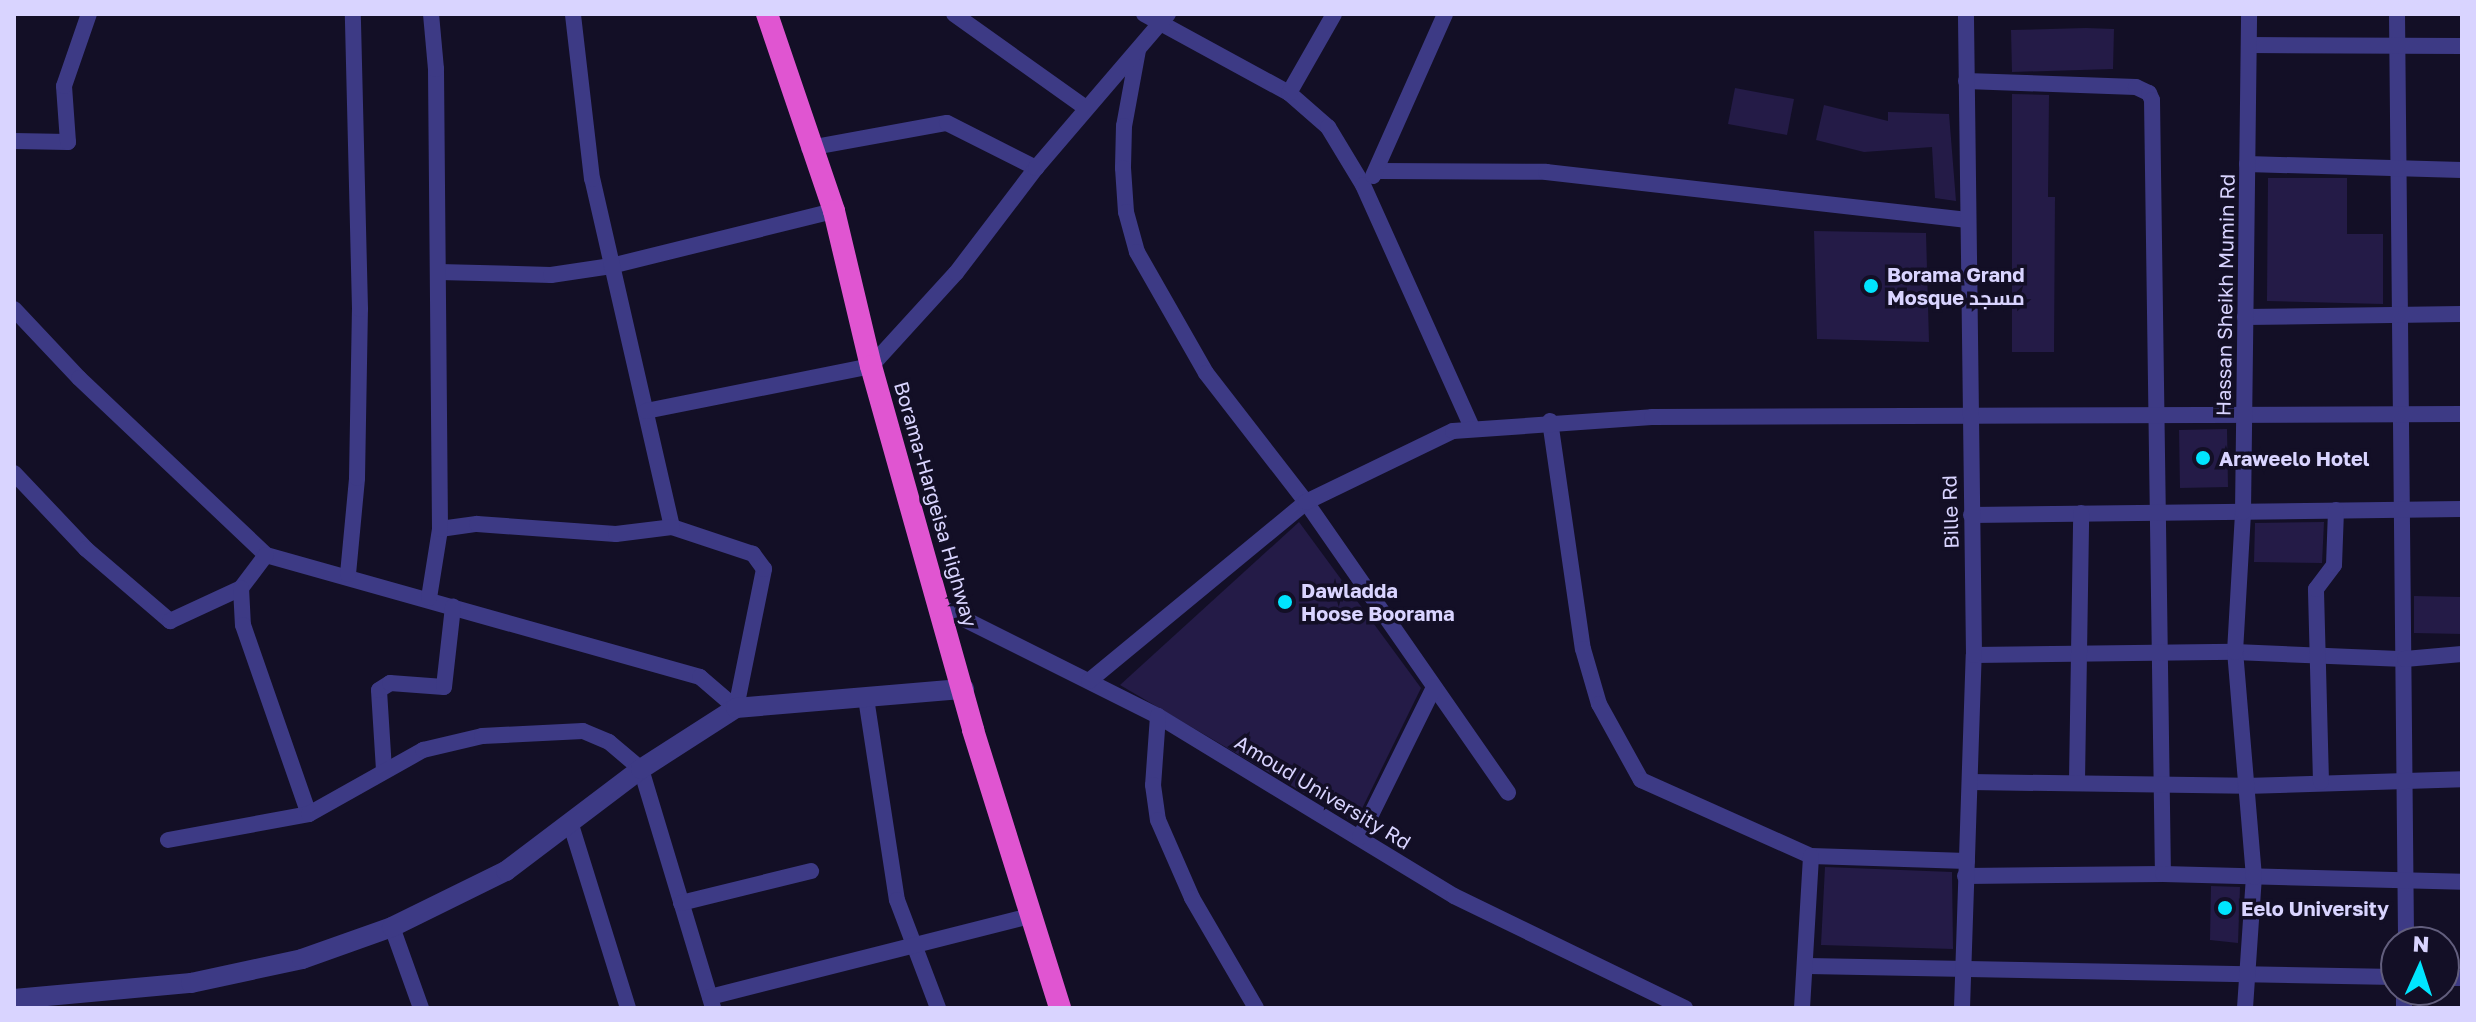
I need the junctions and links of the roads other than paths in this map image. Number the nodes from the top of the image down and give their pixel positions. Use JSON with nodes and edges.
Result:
{"nodes":[{"id":1,"x":89,"y":14,"type":"edge"},
{"id":2,"x":353,"y":14,"type":"edge"},
{"id":3,"x":431,"y":14,"type":"edge"},
{"id":4,"x":573,"y":14,"type":"edge"},
{"id":5,"x":767,"y":14,"type":"edge"},
{"id":6,"x":954,"y":14,"type":"edge"},
{"id":7,"x":1144,"y":14,"type":"edge"},
{"id":8,"x":1334,"y":14,"type":"edge"},
{"id":9,"x":1445,"y":14,"type":"edge"},
{"id":10,"x":1966,"y":14,"type":"edge"},
{"id":11,"x":2249,"y":14,"type":"edge"},
{"id":12,"x":2397,"y":14,"type":"edge"},
{"id":13,"x":1164,"y":20,"type":"edge"},
{"id":14,"x":2249,"y":45,"type":"junction"},
{"id":15,"x":2462,"y":46,"type":"edge"},
{"id":16,"x":2398,"y":47,"type":"junction"},
{"id":17,"x":1138,"y":50,"type":"junction"},
{"id":18,"x":1966,"y":81,"type":"junction"},
{"id":19,"x":1289,"y":93,"type":"junction"},
{"id":20,"x":1086,"y":108,"type":"junction"},
{"id":21,"x":14,"y":141,"type":"edge"},
{"id":22,"x":809,"y":148,"type":"junction"},
{"id":23,"x":2247,"y":164,"type":"junction"},
{"id":24,"x":1036,"y":168,"type":"junction"},
{"id":25,"x":2399,"y":168,"type":"junction"},
{"id":26,"x":2462,"y":170,"type":"edge"},
{"id":27,"x":1379,"y":171,"type":"junction"},
{"id":28,"x":1363,"y":185,"type":"junction"},
{"id":29,"x":834,"y":211,"type":"junction"},
{"id":30,"x":1965,"y":220,"type":"junction"},
{"id":31,"x":611,"y":266,"type":"junction"},
{"id":32,"x":439,"y":272,"type":"junction"},
{"id":33,"x":14,"y":309,"type":"edge"},
{"id":34,"x":2462,"y":314,"type":"edge"},
{"id":35,"x":2404,"y":315,"type":"junction"},
{"id":36,"x":2245,"y":317,"type":"junction"},
{"id":37,"x":871,"y":366,"type":"junction"},
{"id":38,"x":646,"y":411,"type":"junction"},
{"id":39,"x":1967,"y":412,"type":"junction"},
{"id":40,"x":2158,"y":414,"type":"junction"},
{"id":41,"x":2462,"y":414,"type":"edge"},
{"id":42,"x":2243,"y":415,"type":"junction"},
{"id":43,"x":2403,"y":418,"type":"junction"},
{"id":44,"x":1550,"y":421,"type":"junction"},
{"id":45,"x":1472,"y":427,"type":"junction"},
{"id":46,"x":14,"y":473,"type":"edge"},
{"id":47,"x":1306,"y":502,"type":"junction"},
{"id":48,"x":2402,"y":509,"type":"junction"},
{"id":49,"x":2462,"y":509,"type":"edge"},
{"id":50,"x":2336,"y":510,"type":"junction"},
{"id":51,"x":2243,"y":512,"type":"junction"},
{"id":52,"x":2081,"y":513,"type":"junction"},
{"id":53,"x":2156,"y":513,"type":"junction"},
{"id":54,"x":1971,"y":515,"type":"junction"},
{"id":55,"x":672,"y":527,"type":"junction"},
{"id":56,"x":440,"y":529,"type":"junction"},
{"id":57,"x":266,"y":555,"type":"junction"},
{"id":58,"x":348,"y":574,"type":"junction"},
{"id":59,"x":241,"y":588,"type":"junction"},
{"id":60,"x":429,"y":598,"type":"junction"},
{"id":61,"x":453,"y":607,"type":"junction"},
{"id":62,"x":942,"y":608,"type":"junction"},
{"id":63,"x":2079,"y":652,"type":"junction"},
{"id":64,"x":2159,"y":652,"type":"junction"},
{"id":65,"x":2235,"y":652,"type":"junction"},
{"id":66,"x":2462,"y":654,"type":"edge"},
{"id":67,"x":1974,"y":655,"type":"junction"},
{"id":68,"x":2319,"y":656,"type":"junction"},
{"id":69,"x":2405,"y":659,"type":"junction"},
{"id":70,"x":1089,"y":681,"type":"junction"},
{"id":71,"x":1434,"y":687,"type":"junction"},
{"id":72,"x":964,"y":689,"type":"junction"},
{"id":73,"x":866,"y":698,"type":"junction"},
{"id":74,"x":736,"y":708,"type":"junction"},
{"id":75,"x":1158,"y":716,"type":"junction"},
{"id":76,"x":641,"y":769,"type":"junction"},
{"id":77,"x":384,"y":770,"type":"junction"},
{"id":78,"x":2462,"y":779,"type":"edge"},
{"id":79,"x":2406,"y":780,"type":"junction"},
{"id":80,"x":2077,"y":781,"type":"junction"},
{"id":81,"x":1970,"y":782,"type":"junction"},
{"id":82,"x":2321,"y":782,"type":"junction"},
{"id":83,"x":2162,"y":783,"type":"junction"},
{"id":84,"x":2245,"y":786,"type":"junction"},
{"id":85,"x":1508,"y":793,"type":"dead end"},
{"id":86,"x":309,"y":814,"type":"junction"},
{"id":87,"x":571,"y":825,"type":"junction"},
{"id":88,"x":1360,"y":837,"type":"junction"},
{"id":89,"x":168,"y":840,"type":"dead end"},
{"id":90,"x":1811,"y":856,"type":"junction"},
{"id":91,"x":1966,"y":869,"type":"junction"},
{"id":92,"x":811,"y":871,"type":"dead end"},
{"id":93,"x":2163,"y":874,"type":"junction"},
{"id":94,"x":2254,"y":877,"type":"junction"},
{"id":95,"x":2408,"y":882,"type":"junction"},
{"id":96,"x":2462,"y":882,"type":"edge"},
{"id":97,"x":681,"y":903,"type":"junction"},
{"id":98,"x":1029,"y":916,"type":"junction"},
{"id":99,"x":2407,"y":926,"type":"edge"},
{"id":100,"x":392,"y":927,"type":"junction"},
{"id":101,"x":914,"y":946,"type":"junction"},
{"id":102,"x":1808,"y":966,"type":"junction"},
{"id":103,"x":1963,"y":969,"type":"junction"},
{"id":104,"x":2248,"y":973,"type":"junction"},
{"id":105,"x":2380,"y":977,"type":"edge"},
{"id":106,"x":14,"y":999,"type":"edge"},
{"id":107,"x":712,"y":1002,"type":"edge"},
{"id":108,"x":421,"y":1008,"type":"edge"},
{"id":109,"x":628,"y":1008,"type":"edge"},
{"id":110,"x":938,"y":1008,"type":"edge"},
{"id":111,"x":1060,"y":1008,"type":"edge"},
{"id":112,"x":1256,"y":1008,"type":"edge"},
{"id":113,"x":1685,"y":1008,"type":"edge"},
{"id":114,"x":1802,"y":1008,"type":"edge"},
{"id":115,"x":1962,"y":1008,"type":"edge"},
{"id":116,"x":2245,"y":1008,"type":"edge"}],
"edges":[{"from":1,"to":21,"type":"street"},
{"from":2,"to":58,"type":"street"},
{"from":3,"to":32,"type":"street"},
{"from":4,"to":31,"type":"street"},
{"from":5,"to":22,"type":"highway","name":"Borama-Hargeisa Highway"},
{"from":6,"to":20,"type":"street"},
{"from":7,"to":13,"type":"street"},
{"from":8,"to":19,"type":"street"},
{"from":9,"to":27,"type":"street"},
{"from":10,"to":18,"type":"street","name":"Bille Rd"},
{"from":11,"to":14,"type":"street","name":"Hassan Sheikh Mumin Rd"},
{"from":12,"to":16,"type":"street"},
{"from":13,"to":17,"type":"street"},
{"from":13,"to":19,"type":"street"},
{"from":14,"to":16,"type":"street"},
{"from":14,"to":23,"type":"street","name":"Hassan Sheikh Mumin Rd"},
{"from":15,"to":16,"type":"street"},
{"from":16,"to":25,"type":"street"},
{"from":17,"to":20,"type":"street"},
{"from":17,"to":47,"type":"street"},
{"from":18,"to":30,"type":"street","name":"Bille Rd"},
{"from":18,"to":40,"type":"street"},
{"from":19,"to":28,"type":"street"},
{"from":20,"to":24,"type":"street"},
{"from":22,"to":24,"type":"street"},
{"from":22,"to":29,"type":"highway","name":"Borama-Hargeisa Highway"},
{"from":23,"to":25,"type":"street"},
{"from":23,"to":36,"type":"street","name":"Hassan Sheikh Mumin Rd"},
{"from":24,"to":37,"type":"street"},
{"from":25,"to":26,"type":"street"},
{"from":25,"to":35,"type":"street"},
{"from":27,"to":28,"type":"street"},
{"from":27,"to":30,"type":"street"},
{"from":28,"to":45,"type":"street"},
{"from":29,"to":31,"type":"street"},
{"from":29,"to":37,"type":"highway","name":"Borama-Hargeisa Highway"},
{"from":30,"to":39,"type":"street","name":"Bille Rd"},
{"from":31,"to":32,"type":"street"},
{"from":31,"to":38,"type":"street"},
{"from":32,"to":56,"type":"street"},
{"from":33,"to":57,"type":"street"},
{"from":34,"to":35,"type":"street"},
{"from":35,"to":36,"type":"street"},
{"from":35,"to":43,"type":"street"},
{"from":36,"to":42,"type":"street","name":"Hassan Sheikh Mumin Rd"},
{"from":37,"to":38,"type":"street"},
{"from":37,"to":62,"type":"highway","name":"Borama-Hargeisa Highway"},
{"from":38,"to":55,"type":"street"},
{"from":39,"to":40,"type":"street"},
{"from":39,"to":44,"type":"street"},
{"from":39,"to":54,"type":"street","name":"Bille Rd"},
{"from":40,"to":42,"type":"street"},
{"from":40,"to":53,"type":"street"},
{"from":41,"to":43,"type":"street"},
{"from":42,"to":43,"type":"street"},
{"from":42,"to":51,"type":"street","name":"Hassan Sheikh Mumin Rd"},
{"from":43,"to":48,"type":"street"},
{"from":44,"to":45,"type":"street"},
{"from":44,"to":90,"type":"street"},
{"from":45,"to":47,"type":"street"},
{"from":46,"to":59,"type":"street"},
{"from":47,"to":70,"type":"street"},
{"from":47,"to":71,"type":"street"},
{"from":48,"to":49,"type":"street"},
{"from":48,"to":50,"type":"street"},
{"from":48,"to":69,"type":"street"},
{"from":50,"to":51,"type":"street"},
{"from":50,"to":68,"type":"street"},
{"from":51,"to":53,"type":"street"},
{"from":51,"to":65,"type":"street","name":"Hassan Sheikh Mumin Rd"},
{"from":52,"to":53,"type":"street"},
{"from":52,"to":54,"type":"street"},
{"from":52,"to":63,"type":"street"},
{"from":53,"to":64,"type":"street"},
{"from":54,"to":67,"type":"street","name":"Bille Rd"},
{"from":55,"to":56,"type":"street"},
{"from":55,"to":74,"type":"street"},
{"from":56,"to":60,"type":"street"},
{"from":57,"to":58,"type":"street"},
{"from":57,"to":59,"type":"street"},
{"from":58,"to":60,"type":"street"},
{"from":59,"to":86,"type":"street"},
{"from":60,"to":61,"type":"street"},
{"from":61,"to":74,"type":"street"},
{"from":61,"to":77,"type":"street"},
{"from":62,"to":70,"type":"street","name":"Amoud University Rd"},
{"from":62,"to":72,"type":"highway","name":"Borama-Hargeisa Highway"},
{"from":63,"to":64,"type":"street"},
{"from":63,"to":67,"type":"street"},
{"from":63,"to":80,"type":"street"},
{"from":64,"to":65,"type":"street"},
{"from":64,"to":83,"type":"street"},
{"from":65,"to":68,"type":"street"},
{"from":65,"to":84,"type":"street","name":"Hassan Sheikh Mumin Rd"},
{"from":66,"to":69,"type":"street"},
{"from":67,"to":81,"type":"street","name":"Bille Rd"},
{"from":68,"to":69,"type":"street"},
{"from":68,"to":82,"type":"street"},
{"from":69,"to":79,"type":"street"},
{"from":70,"to":75,"type":"street","name":"Amoud University Rd"},
{"from":71,"to":85,"type":"street"},
{"from":71,"to":88,"type":"street"},
{"from":72,"to":73,"type":"street"},
{"from":72,"to":98,"type":"highway","name":"Borama-Hargeisa Highway"},
{"from":73,"to":74,"type":"street"},
{"from":73,"to":101,"type":"street"},
{"from":74,"to":76,"type":"street"},
{"from":75,"to":88,"type":"street","name":"Amoud University Rd"},
{"from":75,"to":112,"type":"street"},
{"from":76,"to":77,"type":"street"},
{"from":76,"to":87,"type":"street"},
{"from":76,"to":97,"type":"street"},
{"from":77,"to":86,"type":"street"},
{"from":78,"to":79,"type":"street"},
{"from":79,"to":82,"type":"street"},
{"from":79,"to":95,"type":"street"},
{"from":80,"to":81,"type":"street"},
{"from":80,"to":83,"type":"street"},
{"from":81,"to":91,"type":"street","name":"Bille Rd"},
{"from":82,"to":84,"type":"street"},
{"from":83,"to":84,"type":"street"},
{"from":83,"to":93,"type":"street"},
{"from":84,"to":94,"type":"street","name":"Hassan Sheikh Mumin Rd"},
{"from":86,"to":89,"type":"street"},
{"from":87,"to":100,"type":"street"},
{"from":87,"to":109,"type":"street"},
{"from":88,"to":113,"type":"street","name":"Amoud University Rd"},
{"from":90,"to":91,"type":"street"},
{"from":90,"to":102,"type":"street"},
{"from":91,"to":93,"type":"street"},
{"from":91,"to":103,"type":"street","name":"Bille Rd"},
{"from":92,"to":97,"type":"street"},
{"from":93,"to":94,"type":"street"},
{"from":94,"to":95,"type":"street"},
{"from":94,"to":104,"type":"street","name":"Hassan Sheikh Mumin Rd"},
{"from":95,"to":96,"type":"street"},
{"from":95,"to":99,"type":"street"},
{"from":97,"to":107,"type":"street"},
{"from":98,"to":101,"type":"street"},
{"from":98,"to":111,"type":"highway","name":"Borama-Hargeisa Highway"},
{"from":100,"to":106,"type":"street"},
{"from":100,"to":108,"type":"street"},
{"from":101,"to":107,"type":"street"},
{"from":101,"to":110,"type":"street"},
{"from":102,"to":103,"type":"street"},
{"from":102,"to":114,"type":"street"},
{"from":103,"to":104,"type":"street"},
{"from":103,"to":115,"type":"street","name":"Bille Rd"},
{"from":104,"to":105,"type":"street"},
{"from":104,"to":116,"type":"street","name":"Hassan Sheikh Mumin Rd"}]}
